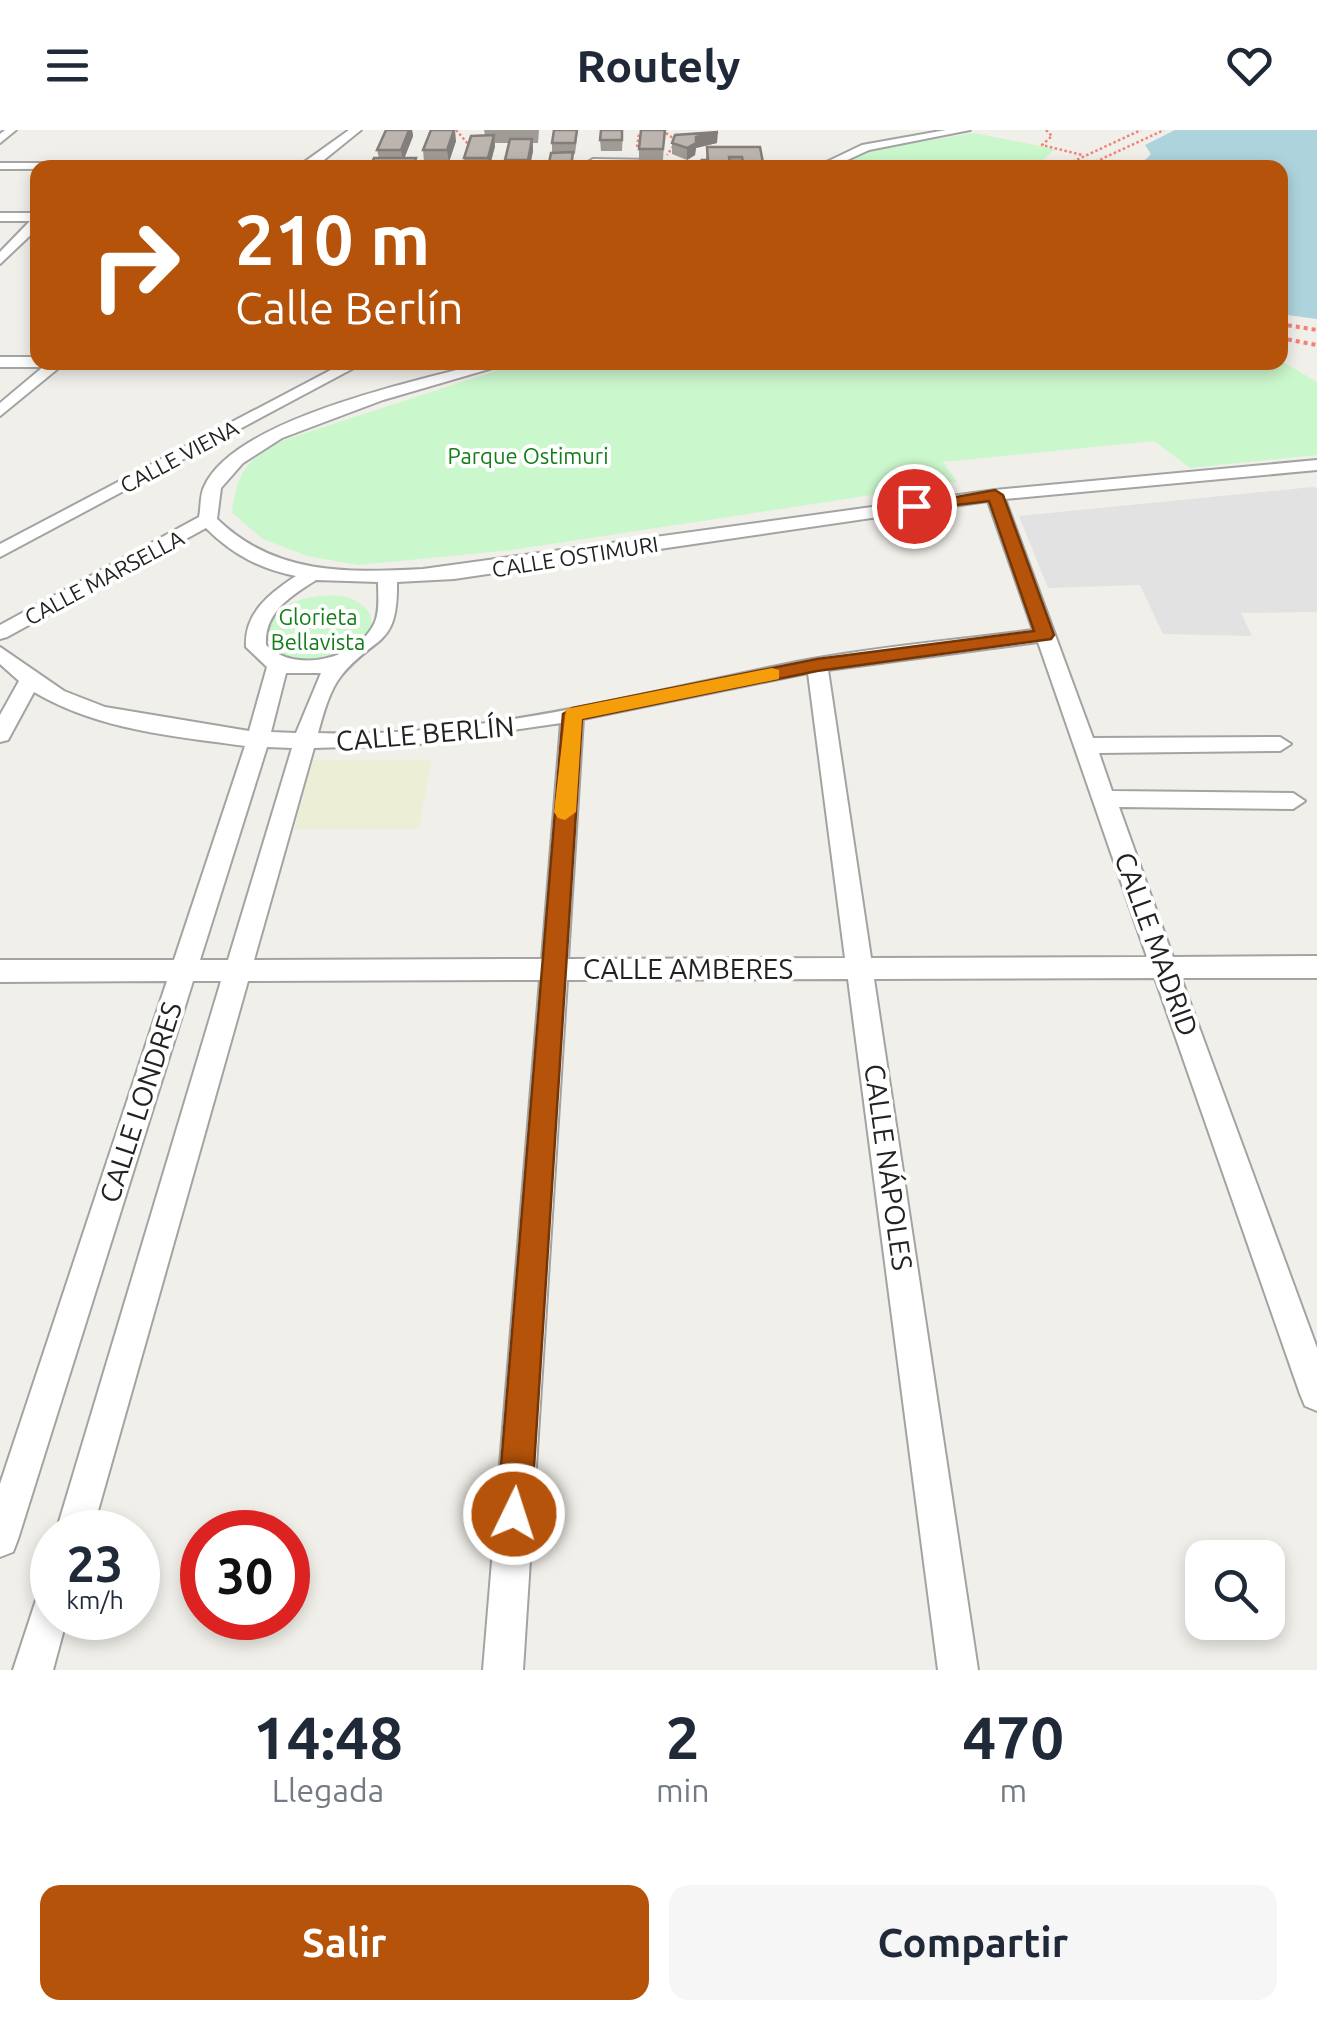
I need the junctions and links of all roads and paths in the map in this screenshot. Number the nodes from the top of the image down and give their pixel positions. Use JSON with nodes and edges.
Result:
{"nodes":[{"id":1,"x":11,"y":130,"type":"edge"},
{"id":2,"x":356,"y":130,"type":"edge"},
{"id":3,"x":456,"y":130,"type":"edge"},
{"id":4,"x":964,"y":130,"type":"edge"},
{"id":5,"x":1046,"y":130,"type":"edge"},
{"id":6,"x":1141,"y":130,"type":"edge"},
{"id":7,"x":1164,"y":130,"type":"edge"},
{"id":8,"x":666,"y":134,"type":"edge"},
{"id":9,"x":0,"y":140,"type":"edge"},
{"id":10,"x":316,"y":140,"type":"dead end"},
{"id":11,"x":677,"y":141,"type":"edge"},
{"id":12,"x":470,"y":145,"type":"edge"},
{"id":13,"x":1085,"y":156,"type":"junction"},
{"id":14,"x":293,"y":160,"type":"edge"},
{"id":15,"x":315,"y":160,"type":"edge"},
{"id":16,"x":837,"y":160,"type":"edge"},
{"id":17,"x":1076,"y":160,"type":"edge"},
{"id":18,"x":1099,"y":160,"type":"edge"},
{"id":19,"x":0,"y":166,"type":"edge"},
{"id":20,"x":30,"y":166,"type":"edge"},
{"id":21,"x":0,"y":217,"type":"edge"},
{"id":22,"x":30,"y":219,"type":"edge"},
{"id":23,"x":30,"y":228,"type":"edge"},
{"id":24,"x":0,"y":260,"type":"edge"},
{"id":25,"x":1288,"y":325,"type":"edge"},
{"id":26,"x":1317,"y":330,"type":"edge"},
{"id":27,"x":1288,"y":340,"type":"edge"},
{"id":28,"x":1317,"y":345,"type":"edge"},
{"id":29,"x":0,"y":362,"type":"edge"},
{"id":30,"x":30,"y":362,"type":"edge"},
{"id":31,"x":49,"y":370,"type":"edge"},
{"id":32,"x":343,"y":370,"type":"edge"},
{"id":33,"x":480,"y":370,"type":"edge"},
{"id":34,"x":0,"y":411,"type":"edge"},
{"id":35,"x":244,"y":421,"type":"junction"},
{"id":36,"x":265,"y":437,"type":"junction"},
{"id":37,"x":1317,"y":465,"type":"edge"},
{"id":38,"x":995,"y":495,"type":"junction"},
{"id":39,"x":208,"y":520,"type":"junction"},
{"id":40,"x":0,"y":551,"type":"edge"},
{"id":41,"x":314,"y":573,"type":"junction"},
{"id":42,"x":388,"y":576,"type":"junction"},
{"id":43,"x":0,"y":633,"type":"edge"},
{"id":44,"x":1045,"y":635,"type":"junction"},
{"id":45,"x":0,"y":653,"type":"edge"},
{"id":46,"x":345,"y":660,"type":"junction"},
{"id":47,"x":278,"y":664,"type":"junction"},
{"id":48,"x":817,"y":665,"type":"junction"},
{"id":49,"x":28,"y":683,"type":"junction"},
{"id":50,"x":573,"y":714,"type":"junction"},
{"id":51,"x":0,"y":736,"type":"edge"},
{"id":52,"x":257,"y":743,"type":"junction"},
{"id":53,"x":304,"y":744,"type":"junction"},
{"id":54,"x":1280,"y":744,"type":"dead end"},
{"id":55,"x":1085,"y":746,"type":"junction"},
{"id":56,"x":1105,"y":799,"type":"junction"},
{"id":57,"x":1293,"y":801,"type":"dead end"},
{"id":58,"x":1166,"y":967,"type":"junction"},
{"id":59,"x":1317,"y":967,"type":"edge"},
{"id":60,"x":553,"y":968,"type":"junction"},
{"id":61,"x":861,"y":968,"type":"junction"},
{"id":62,"x":240,"y":970,"type":"junction"},
{"id":63,"x":0,"y":972,"type":"edge"},
{"id":64,"x":182,"y":972,"type":"junction"},
{"id":65,"x":1317,"y":1394,"type":"edge"},
{"id":66,"x":80,"y":1510,"type":"edge"},
{"id":67,"x":0,"y":1540,"type":"edge"},
{"id":68,"x":42,"y":1640,"type":"edge"},
{"id":69,"x":33,"y":1670,"type":"edge"},
{"id":70,"x":503,"y":1670,"type":"edge"},
{"id":71,"x":958,"y":1670,"type":"edge"}],
"edges":[{"from":1,"to":9,"type":"street"},
{"from":2,"to":15,"type":"street"},
{"from":3,"to":12,"type":"path"},
{"from":4,"to":16,"type":"street"},
{"from":5,"to":13,"type":"path"},
{"from":6,"to":13,"type":"path"},
{"from":7,"to":18,"type":"path"},
{"from":8,"to":11,"type":"path"},
{"from":10,"to":14,"type":"street"},
{"from":13,"to":17,"type":"path"},
{"from":19,"to":20,"type":"street"},
{"from":21,"to":22,"type":"street"},
{"from":23,"to":24,"type":"street"},
{"from":25,"to":26,"type":"path"},
{"from":27,"to":28,"type":"path"},
{"from":29,"to":30,"type":"street"},
{"from":31,"to":34,"type":"street"},
{"from":32,"to":35,"type":"street","name":"CALLE VIENA"},
{"from":33,"to":36,"type":"street"},
{"from":35,"to":36,"type":"street"},
{"from":35,"to":40,"type":"street","name":"CALLE VIENA"},
{"from":36,"to":39,"type":"street"},
{"from":37,"to":38,"type":"street","name":"CALLE OSTIMURI"},
{"from":38,"to":42,"type":"street","name":"CALLE OSTIMURI"},
{"from":38,"to":44,"type":"street","name":"CALLE MADRID"},
{"from":39,"to":41,"type":"street","name":"CALLE OSTIMURI"},
{"from":39,"to":43,"type":"street","name":"CALLE MARSELLA"},
{"from":41,"to":42,"type":"street","name":"CALLE OSTIMURI"},
{"from":41,"to":47,"type":"street"},
{"from":42,"to":46,"type":"street","name":"CALLE LONDRES"},
{"from":44,"to":48,"type":"street","name":"CALLE BERLÍN"},
{"from":44,"to":55,"type":"street","name":"CALLE MADRID"},
{"from":45,"to":49,"type":"street","name":"CALLE BERLÍN"},
{"from":46,"to":47,"type":"street"},
{"from":46,"to":53,"type":"street","name":"CALLE LONDRES"},
{"from":47,"to":52,"type":"street","name":"CALLE LONDRES"},
{"from":48,"to":50,"type":"street","name":"CALLE BERLÍN"},
{"from":48,"to":61,"type":"street","name":"CALLE NÁPOLES"},
{"from":49,"to":51,"type":"street"},
{"from":49,"to":52,"type":"street","name":"CALLE BERLÍN"},
{"from":50,"to":53,"type":"street","name":"CALLE BERLÍN"},
{"from":50,"to":60,"type":"street"},
{"from":52,"to":53,"type":"street","name":"CALLE BERLÍN"},
{"from":52,"to":64,"type":"street","name":"CALLE LONDRES"},
{"from":53,"to":62,"type":"street","name":"CALLE LONDRES"},
{"from":54,"to":55,"type":"street"},
{"from":55,"to":56,"type":"street","name":"CALLE MADRID"},
{"from":56,"to":57,"type":"street"},
{"from":56,"to":58,"type":"street","name":"CALLE MADRID"},
{"from":58,"to":59,"type":"street","name":"CALLE AMBERES"},
{"from":58,"to":61,"type":"street","name":"CALLE AMBERES"},
{"from":58,"to":65,"type":"street","name":"CALLE MADRID"},
{"from":60,"to":61,"type":"street","name":"CALLE AMBERES"},
{"from":60,"to":62,"type":"street","name":"CALLE AMBERES"},
{"from":60,"to":70,"type":"street"},
{"from":61,"to":71,"type":"street","name":"CALLE NÁPOLES"},
{"from":62,"to":64,"type":"street","name":"CALLE AMBERES"},
{"from":62,"to":66,"type":"street","name":"CALLE LONDRES"},
{"from":63,"to":64,"type":"street","name":"CALLE AMBERES"},
{"from":64,"to":67,"type":"street","name":"CALLE LONDRES"},
{"from":68,"to":69,"type":"street"}]}
